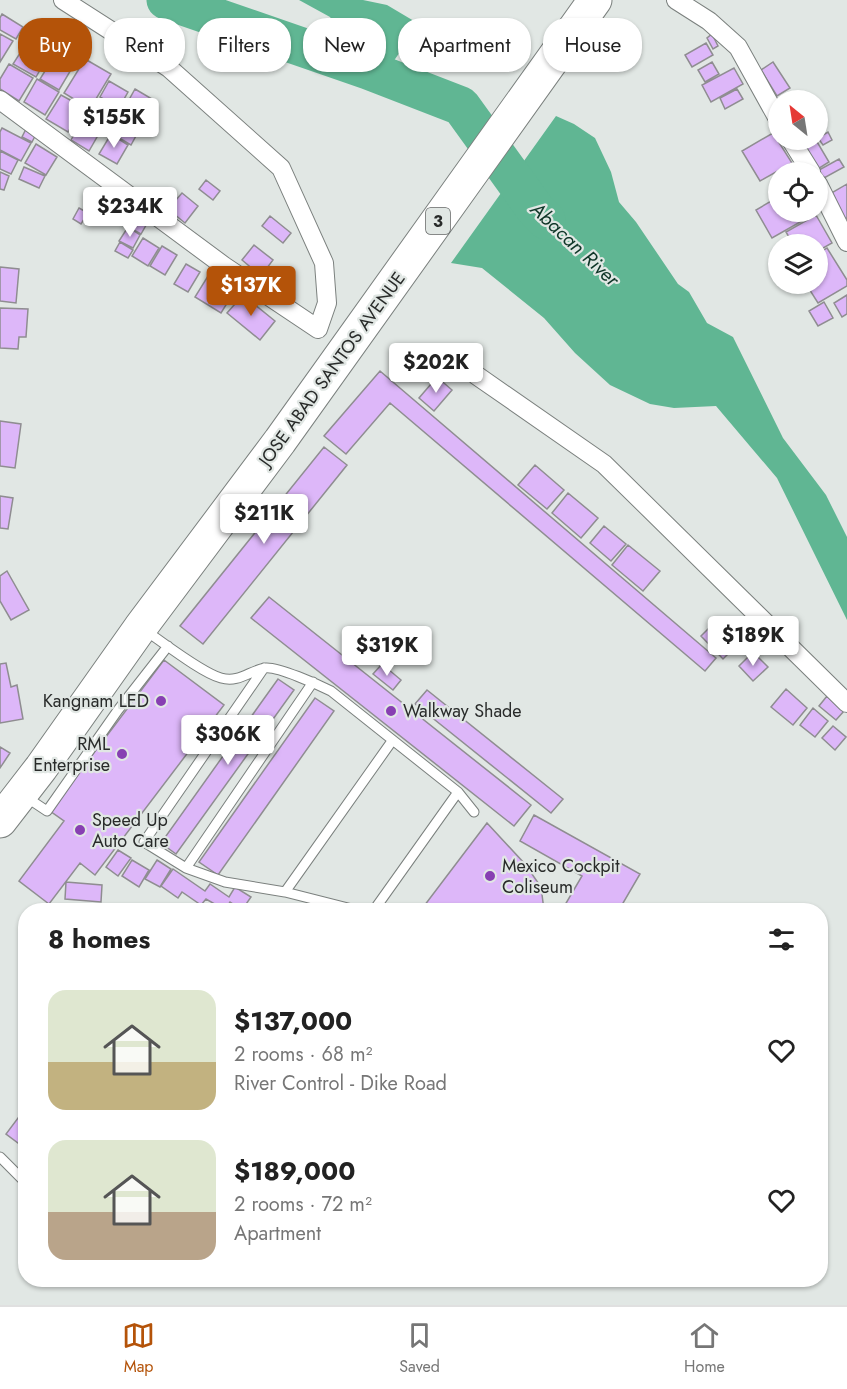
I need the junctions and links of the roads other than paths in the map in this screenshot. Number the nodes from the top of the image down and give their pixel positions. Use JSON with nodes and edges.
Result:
{"nodes":[{"id":1,"x":63,"y":0,"type":"edge"},
{"id":2,"x":595,"y":0,"type":"edge"},
{"id":3,"x":676,"y":0,"type":"edge"},
{"id":4,"x":0,"y":100,"type":"edge"},
{"id":5,"x":768,"y":101,"type":"edge"},
{"id":6,"x":828,"y":204,"type":"edge"},
{"id":7,"x":847,"y":242,"type":"edge"},
{"id":8,"x":476,"y":375,"type":"dead end"},
{"id":9,"x":140,"y":628,"type":"junction"},
{"id":10,"x":168,"y":646,"type":"junction"},
{"id":11,"x":264,"y":668,"type":"junction"},
{"id":12,"x":313,"y":682,"type":"junction"},
{"id":13,"x":847,"y":703,"type":"edge"},
{"id":14,"x":393,"y":741,"type":"junction"},
{"id":15,"x":458,"y":792,"type":"junction"},
{"id":16,"x":21,"y":794,"type":"junction"},
{"id":17,"x":474,"y":812,"type":"dead end"},
{"id":18,"x":0,"y":821,"type":"edge"},
{"id":19,"x":186,"y":868,"type":"junction"},
{"id":20,"x":285,"y":892,"type":"junction"},
{"id":21,"x":328,"y":903,"type":"edge"},
{"id":22,"x":379,"y":903,"type":"edge"},
{"id":23,"x":0,"y":1158,"type":"edge"},
{"id":24,"x":18,"y":1175,"type":"edge"}],
"edges":[{"from":1,"to":4,"type":"street"},
{"from":2,"to":9,"type":"highway","name":"JOSE ABAD SANTOS AVENUE","number":"3"},
{"from":3,"to":5,"type":"street"},
{"from":6,"to":7,"type":"street"},
{"from":8,"to":13,"type":"street"},
{"from":9,"to":10,"type":"lane"},
{"from":9,"to":16,"type":"highway","name":"JOSE ABAD SANTOS AVENUE","number":"3"},
{"from":10,"to":11,"type":"lane"},
{"from":10,"to":16,"type":"lane"},
{"from":11,"to":12,"type":"lane"},
{"from":11,"to":19,"type":"lane"},
{"from":12,"to":14,"type":"lane"},
{"from":12,"to":19,"type":"lane"},
{"from":14,"to":15,"type":"lane"},
{"from":14,"to":20,"type":"lane"},
{"from":15,"to":17,"type":"lane"},
{"from":15,"to":22,"type":"lane"},
{"from":16,"to":18,"type":"highway","name":"JOSE ABAD SANTOS AVENUE","number":"3"},
{"from":19,"to":20,"type":"lane"},
{"from":20,"to":21,"type":"lane"},
{"from":23,"to":24,"type":"lane"}]}
